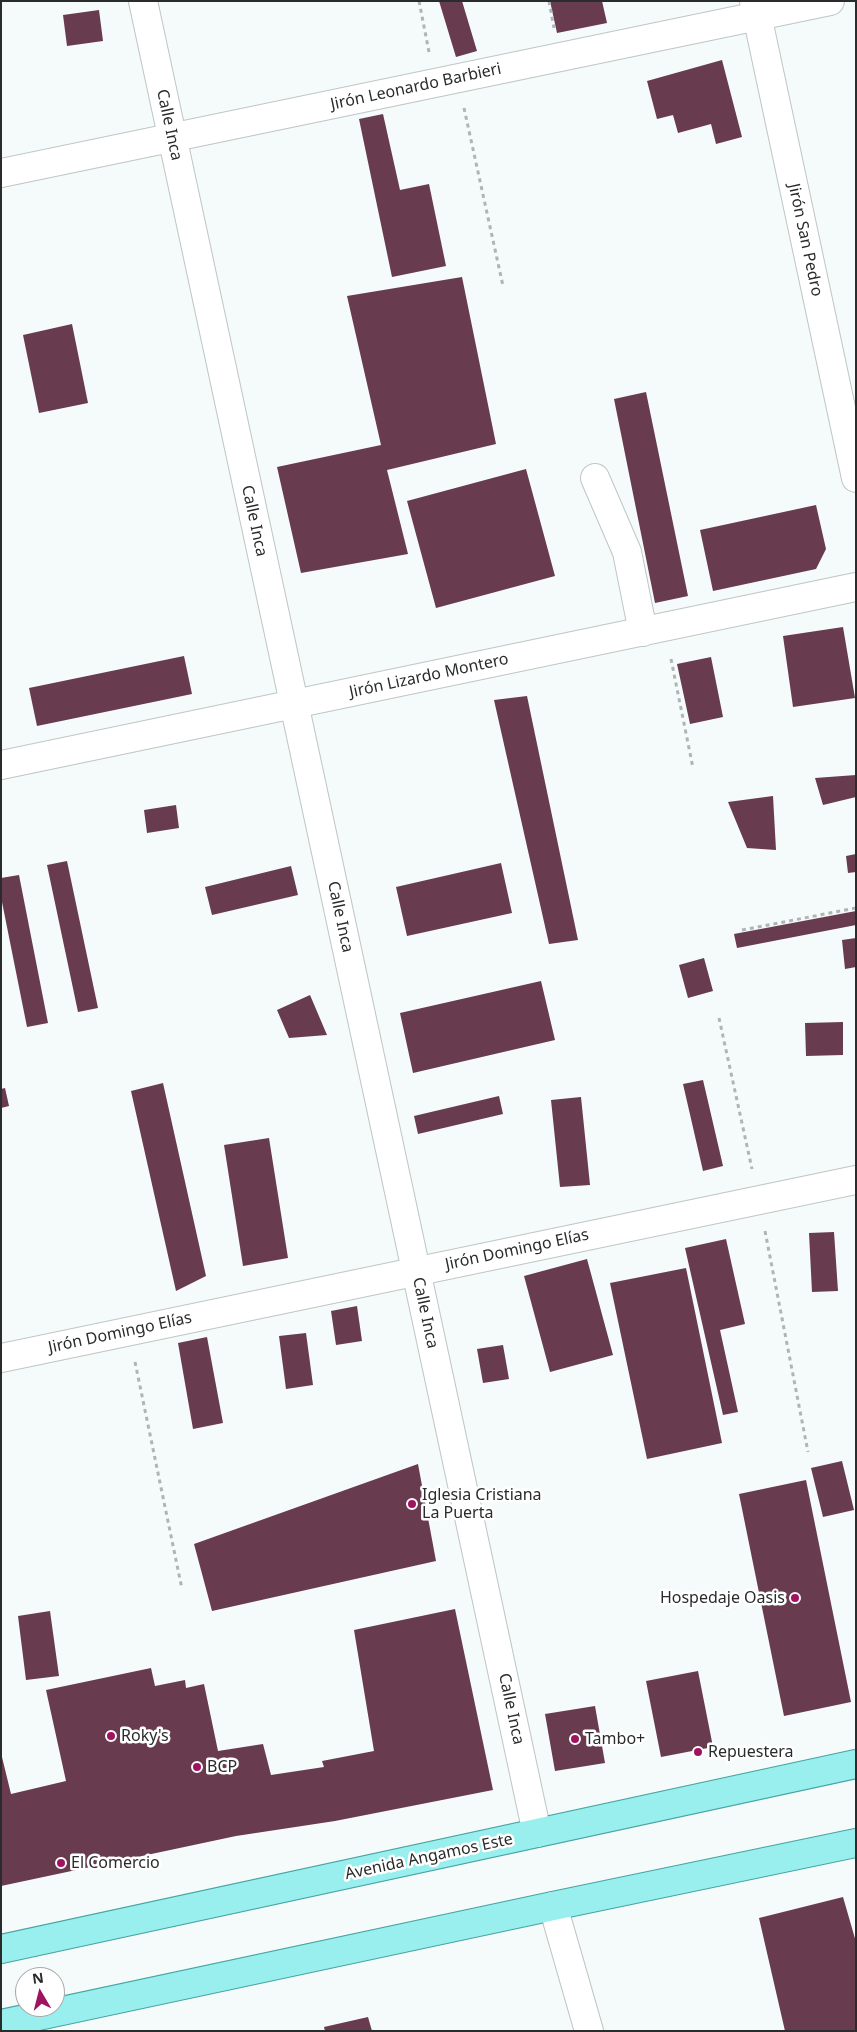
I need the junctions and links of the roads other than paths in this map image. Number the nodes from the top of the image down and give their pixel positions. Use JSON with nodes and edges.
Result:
{"nodes":[{"id":1,"x":142,"y":1,"type":"edge"},
{"id":2,"x":830,"y":1,"type":"edge"},
{"id":3,"x":756,"y":9,"type":"edge"},
{"id":4,"x":172,"y":138,"type":"junction"},
{"id":5,"x":1,"y":173,"type":"edge"},
{"id":6,"x":595,"y":478,"type":"dead end"},
{"id":7,"x":856,"y":478,"type":"edge"},
{"id":8,"x":856,"y":588,"type":"edge"},
{"id":9,"x":654,"y":630,"type":"junction"},
{"id":10,"x":294,"y":704,"type":"junction"},
{"id":11,"x":1,"y":765,"type":"edge"},
{"id":12,"x":856,"y":1180,"type":"edge"},
{"id":13,"x":416,"y":1271,"type":"junction"},
{"id":14,"x":1,"y":1358,"type":"edge"},
{"id":15,"x":856,"y":1764,"type":"edge"},
{"id":16,"x":537,"y":1833,"type":"junction"},
{"id":17,"x":856,"y":1843,"type":"edge"},
{"id":18,"x":553,"y":1906,"type":"junction"},
{"id":19,"x":1,"y":1949,"type":"edge"},
{"id":20,"x":1,"y":2024,"type":"edge"},
{"id":21,"x":589,"y":2031,"type":"edge"}],
"edges":[{"from":1,"to":4,"type":"street","name":"Calle Inca"},
{"from":2,"to":3,"type":"street","name":"Jirón Leonardo Barbieri"},
{"from":3,"to":4,"type":"street","name":"Jirón Leonardo Barbieri"},
{"from":3,"to":7,"type":"street","name":"Jirón San Pedro"},
{"from":4,"to":5,"type":"street","name":"Jirón Leonardo Barbieri"},
{"from":4,"to":10,"type":"street","name":"Calle Inca"},
{"from":6,"to":9,"type":"street"},
{"from":8,"to":9,"type":"street","name":"Jirón Lizardo Montero"},
{"from":9,"to":10,"type":"street","name":"Jirón Lizardo Montero"},
{"from":10,"to":11,"type":"street","name":"Jirón Lizardo Montero"},
{"from":10,"to":13,"type":"street","name":"Calle Inca"},
{"from":12,"to":13,"type":"street","name":"Jirón Domingo Elías"},
{"from":13,"to":14,"type":"street","name":"Jirón Domingo Elías"},
{"from":13,"to":16,"type":"street","name":"Calle Inca"},
{"from":15,"to":16,"type":"main road","name":"Avenida Angamos Este"},
{"from":16,"to":19,"type":"main road","name":"Avenida Angamos Este"},
{"from":17,"to":18,"type":"main road"},
{"from":18,"to":20,"type":"main road"},
{"from":18,"to":21,"type":"street"}]}
